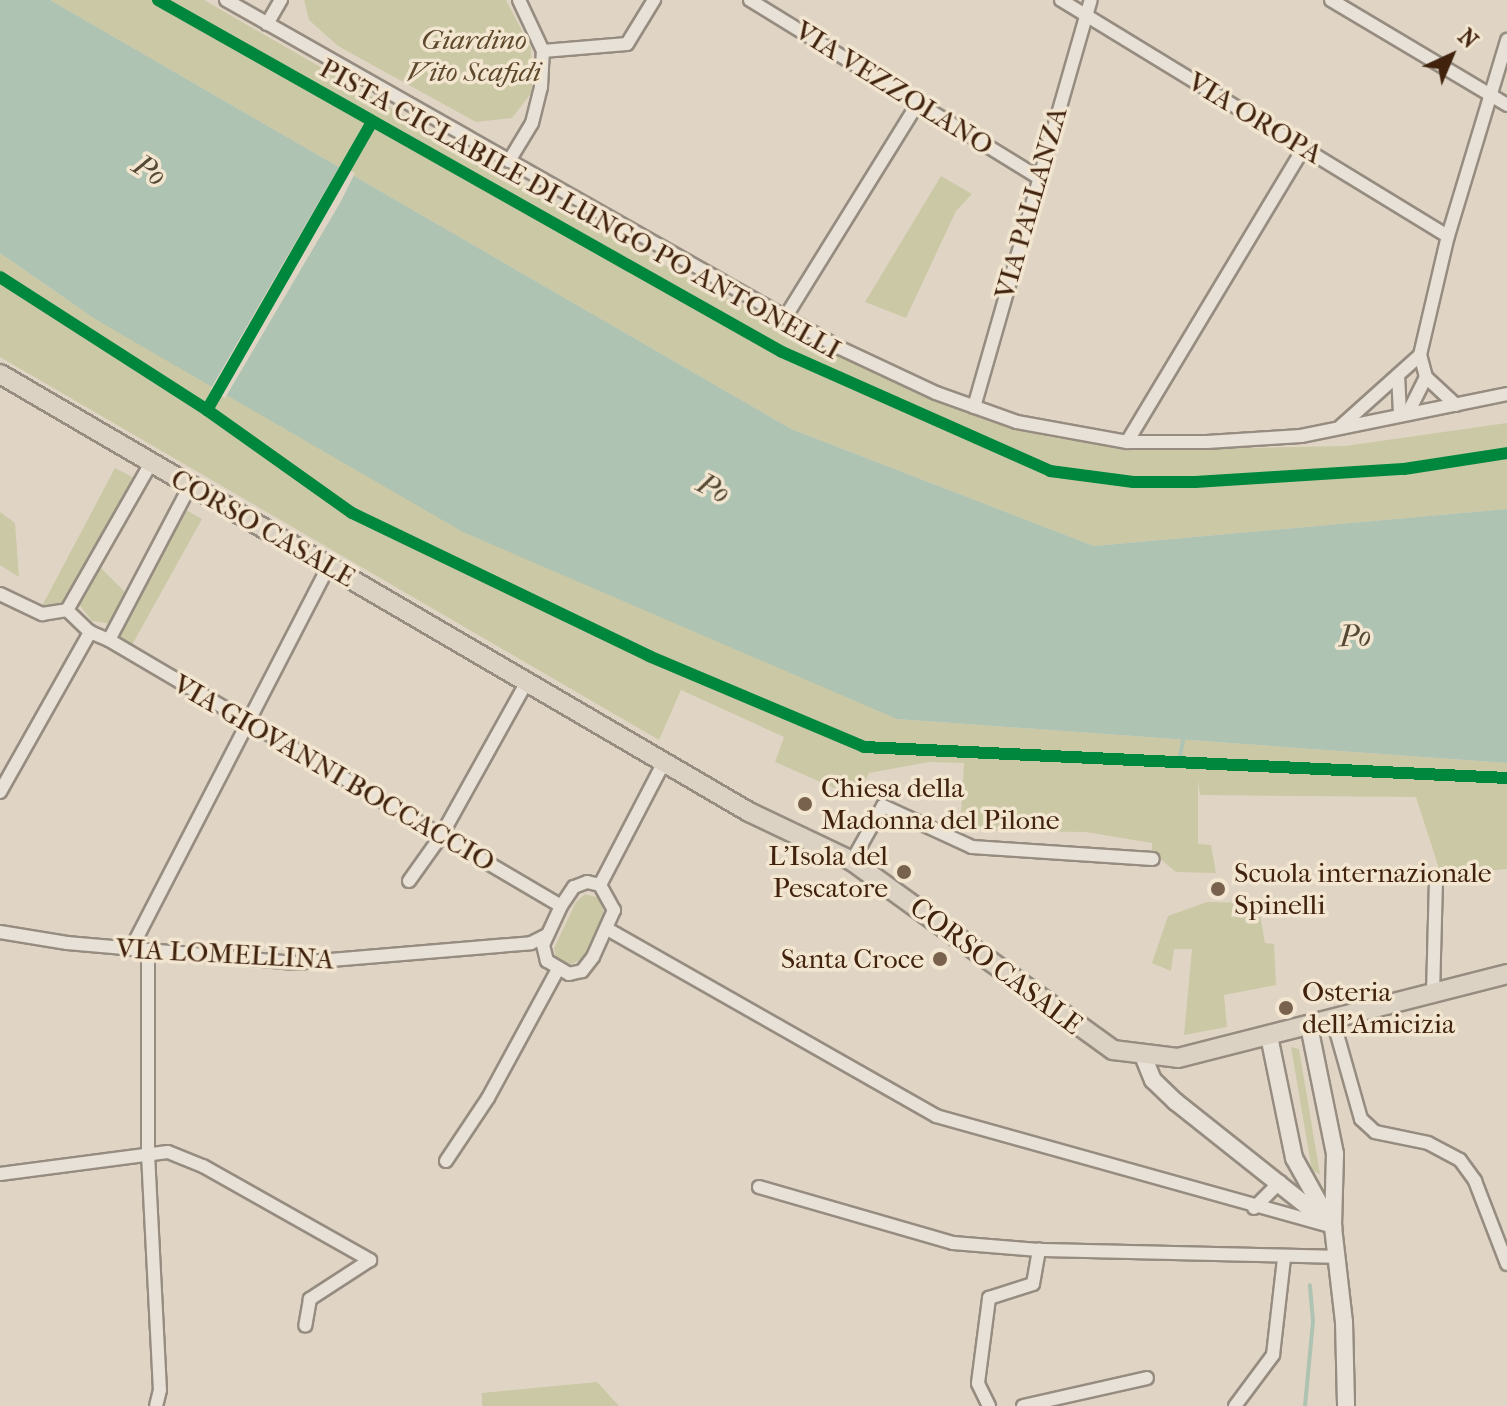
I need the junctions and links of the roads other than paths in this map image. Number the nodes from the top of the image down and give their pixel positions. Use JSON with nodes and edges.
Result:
{"nodes":[{"id":1,"x":226,"y":0,"type":"edge"},
{"id":2,"x":281,"y":0,"type":"edge"},
{"id":3,"x":519,"y":0,"type":"edge"},
{"id":4,"x":654,"y":0,"type":"edge"},
{"id":5,"x":750,"y":0,"type":"edge"},
{"id":6,"x":1061,"y":0,"type":"edge"},
{"id":7,"x":1091,"y":0,"type":"edge"},
{"id":8,"x":1331,"y":0,"type":"edge"},
{"id":9,"x":1083,"y":13,"type":"junction"},
{"id":10,"x":267,"y":24,"type":"junction"},
{"id":11,"x":1507,"y":40,"type":"edge"},
{"id":12,"x":543,"y":51,"type":"junction"},
{"id":13,"x":1490,"y":95,"type":"junction"},
{"id":14,"x":918,"y":103,"type":"junction"},
{"id":15,"x":1507,"y":105,"type":"edge"},
{"id":16,"x":1304,"y":148,"type":"junction"},
{"id":17,"x":509,"y":161,"type":"junction"},
{"id":18,"x":1038,"y":177,"type":"junction"},
{"id":19,"x":1448,"y":236,"type":"junction"},
{"id":20,"x":786,"y":316,"type":"junction"},
{"id":21,"x":1420,"y":355,"type":"junction"},
{"id":22,"x":0,"y":374,"type":"edge"},
{"id":23,"x":1398,"y":375,"type":"junction"},
{"id":24,"x":1426,"y":377,"type":"junction"},
{"id":25,"x":1507,"y":394,"type":"edge"},
{"id":26,"x":1456,"y":405,"type":"junction"},
{"id":27,"x":974,"y":407,"type":"junction"},
{"id":28,"x":1404,"y":413,"type":"junction"},
{"id":29,"x":1339,"y":428,"type":"junction"},
{"id":30,"x":1127,"y":442,"type":"junction"},
{"id":31,"x":151,"y":463,"type":"junction"},
{"id":32,"x":190,"y":486,"type":"junction"},
{"id":33,"x":329,"y":566,"type":"junction"},
{"id":34,"x":0,"y":594,"type":"edge"},
{"id":35,"x":67,"y":610,"type":"junction"},
{"id":36,"x":90,"y":632,"type":"junction"},
{"id":37,"x":109,"y":640,"type":"junction"},
{"id":38,"x":528,"y":680,"type":"junction"},
{"id":39,"x":246,"y":723,"type":"junction"},
{"id":40,"x":664,"y":762,"type":"junction"},
{"id":41,"x":0,"y":792,"type":"edge"},
{"id":42,"x":441,"y":836,"type":"junction"},
{"id":43,"x":1153,"y":859,"type":"dead end"},
{"id":44,"x":852,"y":861,"type":"junction"},
{"id":45,"x":1436,"y":879,"type":"dead end"},
{"id":46,"x":409,"y":881,"type":"dead end"},
{"id":47,"x":600,"y":885,"type":"junction"},
{"id":48,"x":561,"y":906,"type":"junction"},
{"id":49,"x":609,"y":930,"type":"junction"},
{"id":50,"x":0,"y":932,"type":"edge"},
{"id":51,"x":545,"y":936,"type":"junction"},
{"id":52,"x":131,"y":949,"type":"junction"},
{"id":53,"x":148,"y":952,"type":"junction"},
{"id":54,"x":557,"y":971,"type":"junction"},
{"id":55,"x":1507,"y":974,"type":"edge"},
{"id":56,"x":1433,"y":994,"type":"junction"},
{"id":57,"x":1333,"y":1020,"type":"junction"},
{"id":58,"x":1309,"y":1026,"type":"junction"},
{"id":59,"x":1269,"y":1036,"type":"junction"},
{"id":60,"x":1144,"y":1058,"type":"junction"},
{"id":61,"x":1291,"y":1146,"type":"junction"},
{"id":62,"x":148,"y":1154,"type":"junction"},
{"id":63,"x":446,"y":1161,"type":"dead end"},
{"id":64,"x":0,"y":1174,"type":"edge"},
{"id":65,"x":1280,"y":1182,"type":"junction"},
{"id":66,"x":759,"y":1187,"type":"dead end"},
{"id":67,"x":1254,"y":1208,"type":"junction"},
{"id":68,"x":1333,"y":1227,"type":"junction"},
{"id":69,"x":1039,"y":1250,"type":"junction"},
{"id":70,"x":1338,"y":1257,"type":"junction"},
{"id":71,"x":1284,"y":1258,"type":"junction"},
{"id":72,"x":1507,"y":1264,"type":"edge"},
{"id":73,"x":305,"y":1326,"type":"dead end"},
{"id":74,"x":1147,"y":1378,"type":"dead end"},
{"id":75,"x":1049,"y":1403,"type":"edge"},
{"id":76,"x":156,"y":1406,"type":"edge"},
{"id":77,"x":989,"y":1406,"type":"edge"},
{"id":78,"x":1023,"y":1406,"type":"edge"},
{"id":79,"x":1235,"y":1406,"type":"edge"},
{"id":80,"x":1346,"y":1406,"type":"edge"}],
"edges":[{"from":1,"to":10,"type":"street"},
{"from":2,"to":10,"type":"street"},
{"from":3,"to":12,"type":"street"},
{"from":4,"to":12,"type":"street"},
{"from":5,"to":14,"type":"street","name":"VIA VEZZOLANO"},
{"from":6,"to":9,"type":"street","name":"VIA OROPA"},
{"from":7,"to":9,"type":"street","name":"VIA PALLANZA"},
{"from":8,"to":13,"type":"street"},
{"from":9,"to":16,"type":"street","name":"VIA OROPA"},
{"from":9,"to":18,"type":"street","name":"VIA PALLANZA"},
{"from":10,"to":17,"type":"street"},
{"from":11,"to":13,"type":"street"},
{"from":12,"to":17,"type":"street"},
{"from":13,"to":15,"type":"street"},
{"from":13,"to":19,"type":"street"},
{"from":14,"to":18,"type":"street","name":"VIA VEZZOLANO"},
{"from":14,"to":20,"type":"street"},
{"from":16,"to":19,"type":"street","name":"VIA OROPA"},
{"from":16,"to":30,"type":"street"},
{"from":17,"to":20,"type":"street"},
{"from":18,"to":27,"type":"street","name":"VIA PALLANZA"},
{"from":19,"to":21,"type":"street"},
{"from":20,"to":27,"type":"street"},
{"from":21,"to":23,"type":"street"},
{"from":21,"to":24,"type":"street"},
{"from":22,"to":31,"type":"main road","name":"CORSO CASALE"},
{"from":23,"to":28,"type":"street"},
{"from":23,"to":29,"type":"street"},
{"from":24,"to":26,"type":"street"},
{"from":24,"to":28,"type":"street"},
{"from":25,"to":26,"type":"street"},
{"from":26,"to":28,"type":"street"},
{"from":27,"to":30,"type":"street"},
{"from":28,"to":29,"type":"street"},
{"from":29,"to":30,"type":"street"},
{"from":31,"to":32,"type":"main road","name":"CORSO CASALE"},
{"from":31,"to":35,"type":"street"},
{"from":32,"to":33,"type":"main road","name":"CORSO CASALE"},
{"from":32,"to":37,"type":"street"},
{"from":33,"to":38,"type":"main road","name":"CORSO CASALE"},
{"from":33,"to":39,"type":"street"},
{"from":34,"to":35,"type":"street"},
{"from":35,"to":36,"type":"street"},
{"from":36,"to":37,"type":"street","name":"VIA GIOVANNI BOCCACCIO"},
{"from":36,"to":41,"type":"street"},
{"from":37,"to":39,"type":"street","name":"VIA GIOVANNI BOCCACCIO"},
{"from":38,"to":40,"type":"main road","name":"CORSO CASALE"},
{"from":38,"to":42,"type":"street"},
{"from":39,"to":42,"type":"street","name":"VIA GIOVANNI BOCCACCIO"},
{"from":39,"to":52,"type":"street"},
{"from":40,"to":44,"type":"main road","name":"CORSO CASALE"},
{"from":40,"to":47,"type":"street"},
{"from":42,"to":46,"type":"street"},
{"from":42,"to":48,"type":"street","name":"VIA GIOVANNI BOCCACCIO"},
{"from":43,"to":44,"type":"street"},
{"from":44,"to":60,"type":"main road","name":"CORSO CASALE"},
{"from":45,"to":56,"type":"street"},
{"from":47,"to":48,"type":"street"},
{"from":47,"to":49,"type":"street"},
{"from":48,"to":51,"type":"street"},
{"from":49,"to":54,"type":"street"},
{"from":49,"to":67,"type":"street"},
{"from":50,"to":52,"type":"street","name":"VIA LOMELLINA"},
{"from":51,"to":53,"type":"street","name":"VIA LOMELLINA"},
{"from":51,"to":54,"type":"street"},
{"from":52,"to":53,"type":"street","name":"VIA LOMELLINA"},
{"from":53,"to":62,"type":"street"},
{"from":54,"to":63,"type":"street"},
{"from":55,"to":56,"type":"main road","name":"CORSO CASALE"},
{"from":56,"to":57,"type":"main road","name":"CORSO CASALE"},
{"from":57,"to":58,"type":"main road","name":"CORSO CASALE"},
{"from":57,"to":72,"type":"street"},
{"from":58,"to":59,"type":"main road","name":"CORSO CASALE"},
{"from":58,"to":68,"type":"main road"},
{"from":59,"to":60,"type":"main road","name":"CORSO CASALE"},
{"from":59,"to":61,"type":"main road"},
{"from":60,"to":65,"type":"main road"},
{"from":61,"to":65,"type":"main road"},
{"from":61,"to":68,"type":"main road"},
{"from":62,"to":64,"type":"street"},
{"from":62,"to":73,"type":"street"},
{"from":62,"to":76,"type":"street"},
{"from":65,"to":67,"type":"street"},
{"from":65,"to":68,"type":"main road"},
{"from":66,"to":69,"type":"street"},
{"from":67,"to":68,"type":"street"},
{"from":68,"to":70,"type":"main road"},
{"from":69,"to":71,"type":"street"},
{"from":69,"to":77,"type":"street"},
{"from":70,"to":71,"type":"street"},
{"from":70,"to":80,"type":"main road"},
{"from":71,"to":79,"type":"street"},
{"from":74,"to":75,"type":"street"},
{"from":75,"to":78,"type":"street"}]}
